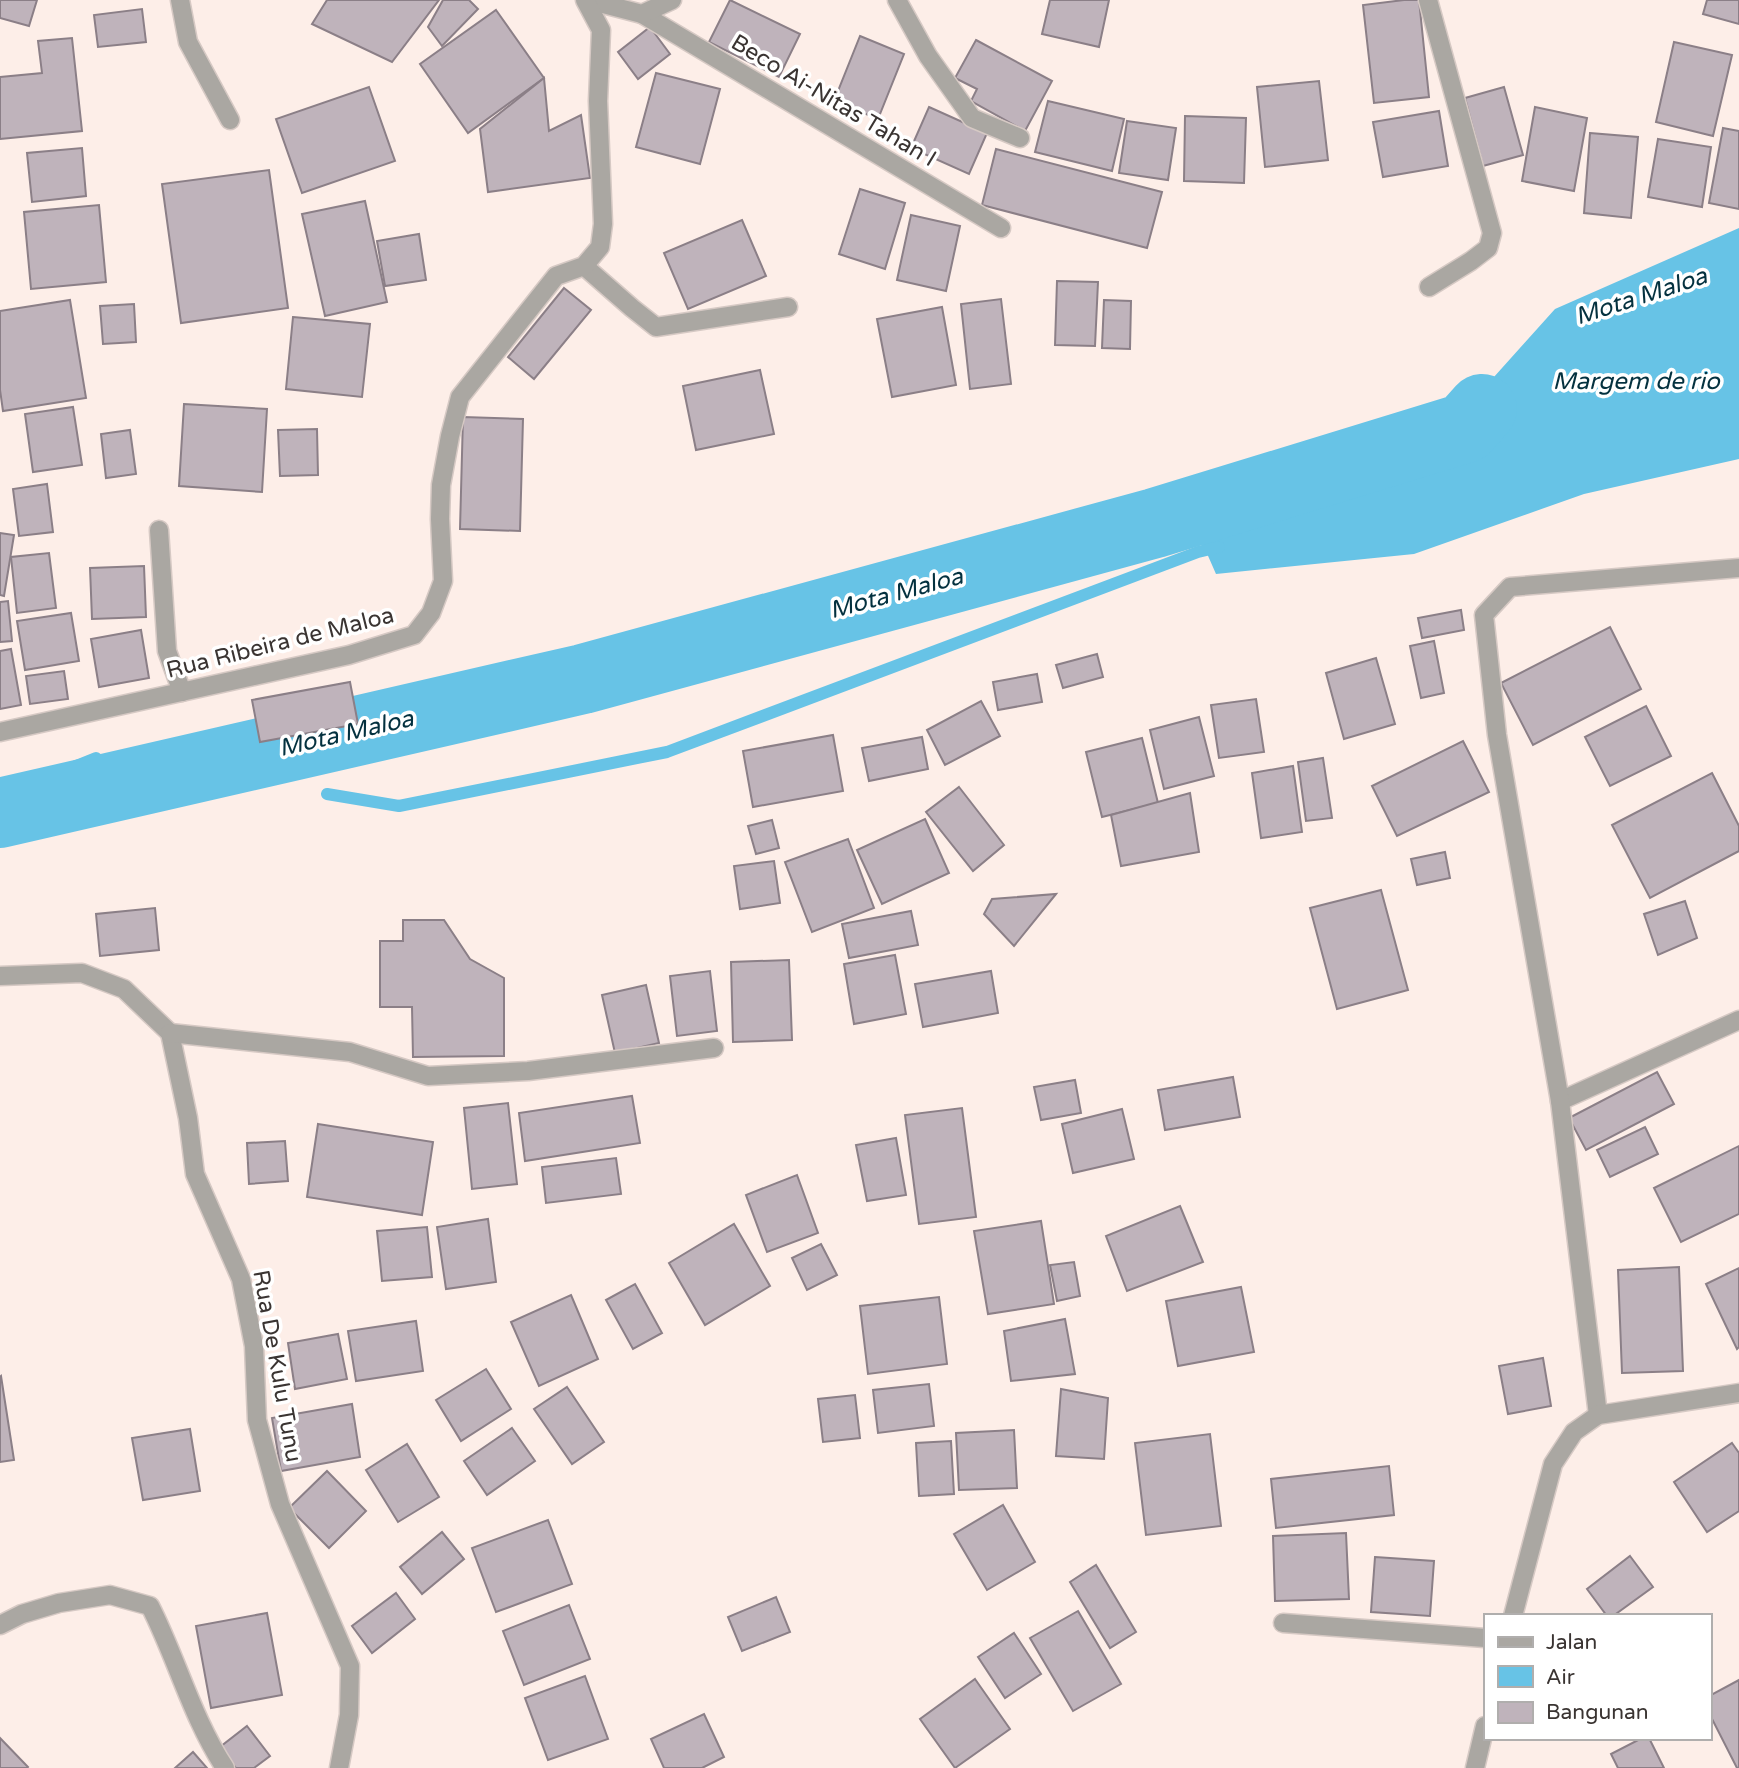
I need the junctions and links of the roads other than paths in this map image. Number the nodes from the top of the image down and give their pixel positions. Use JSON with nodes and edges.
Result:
{"nodes":[{"id":1,"x":180,"y":0,"type":"edge"},
{"id":2,"x":586,"y":0,"type":"edge"},
{"id":3,"x":671,"y":0,"type":"edge"},
{"id":4,"x":897,"y":0,"type":"edge"},
{"id":5,"x":1428,"y":0,"type":"edge"},
{"id":6,"x":642,"y":14,"type":"junction"},
{"id":7,"x":230,"y":120,"type":"dead end"},
{"id":8,"x":1020,"y":138,"type":"dead end"},
{"id":9,"x":1001,"y":228,"type":"dead end"},
{"id":10,"x":584,"y":266,"type":"junction"},
{"id":11,"x":1429,"y":287,"type":"dead end"},
{"id":12,"x":788,"y":307,"type":"dead end"},
{"id":13,"x":159,"y":530,"type":"dead end"},
{"id":14,"x":1739,"y":568,"type":"edge"},
{"id":15,"x":182,"y":692,"type":"junction"},
{"id":16,"x":0,"y":732,"type":"edge"},
{"id":17,"x":0,"y":976,"type":"edge"},
{"id":18,"x":1739,"y":1020,"type":"edge"},
{"id":19,"x":170,"y":1033,"type":"junction"},
{"id":20,"x":714,"y":1048,"type":"dead end"},
{"id":21,"x":1560,"y":1101,"type":"junction"},
{"id":22,"x":1739,"y":1393,"type":"edge"},
{"id":23,"x":1598,"y":1415,"type":"junction"},
{"id":24,"x":1514,"y":1614,"type":"edge"},
{"id":25,"x":1283,"y":1623,"type":"dead end"},
{"id":26,"x":0,"y":1625,"type":"edge"},
{"id":27,"x":1484,"y":1638,"type":"edge"},
{"id":28,"x":1484,"y":1730,"type":"edge"},
{"id":29,"x":225,"y":1768,"type":"edge"},
{"id":30,"x":339,"y":1768,"type":"edge"},
{"id":31,"x":1475,"y":1768,"type":"edge"}],
"edges":[{"from":1,"to":7,"type":"street"},
{"from":2,"to":6,"type":"street","name":"Beco Ai-Nitas Tahan I"},
{"from":2,"to":10,"type":"street"},
{"from":3,"to":6,"type":"street"},
{"from":4,"to":8,"type":"street"},
{"from":5,"to":11,"type":"street"},
{"from":6,"to":9,"type":"street","name":"Beco Ai-Nitas Tahan I"},
{"from":10,"to":12,"type":"street"},
{"from":10,"to":15,"type":"street","name":"Rua Ribeira de Maloa"},
{"from":13,"to":15,"type":"street"},
{"from":14,"to":21,"type":"street"},
{"from":15,"to":16,"type":"street","name":"Rua Ribeira de Maloa"},
{"from":17,"to":19,"type":"street"},
{"from":18,"to":21,"type":"street"},
{"from":19,"to":20,"type":"street"},
{"from":19,"to":30,"type":"street","name":"Rua De Kulu Tunu"},
{"from":21,"to":23,"type":"street"},
{"from":22,"to":23,"type":"street"},
{"from":23,"to":24,"type":"street"},
{"from":25,"to":27,"type":"street"},
{"from":26,"to":29,"type":"street"},
{"from":28,"to":31,"type":"street"}]}
